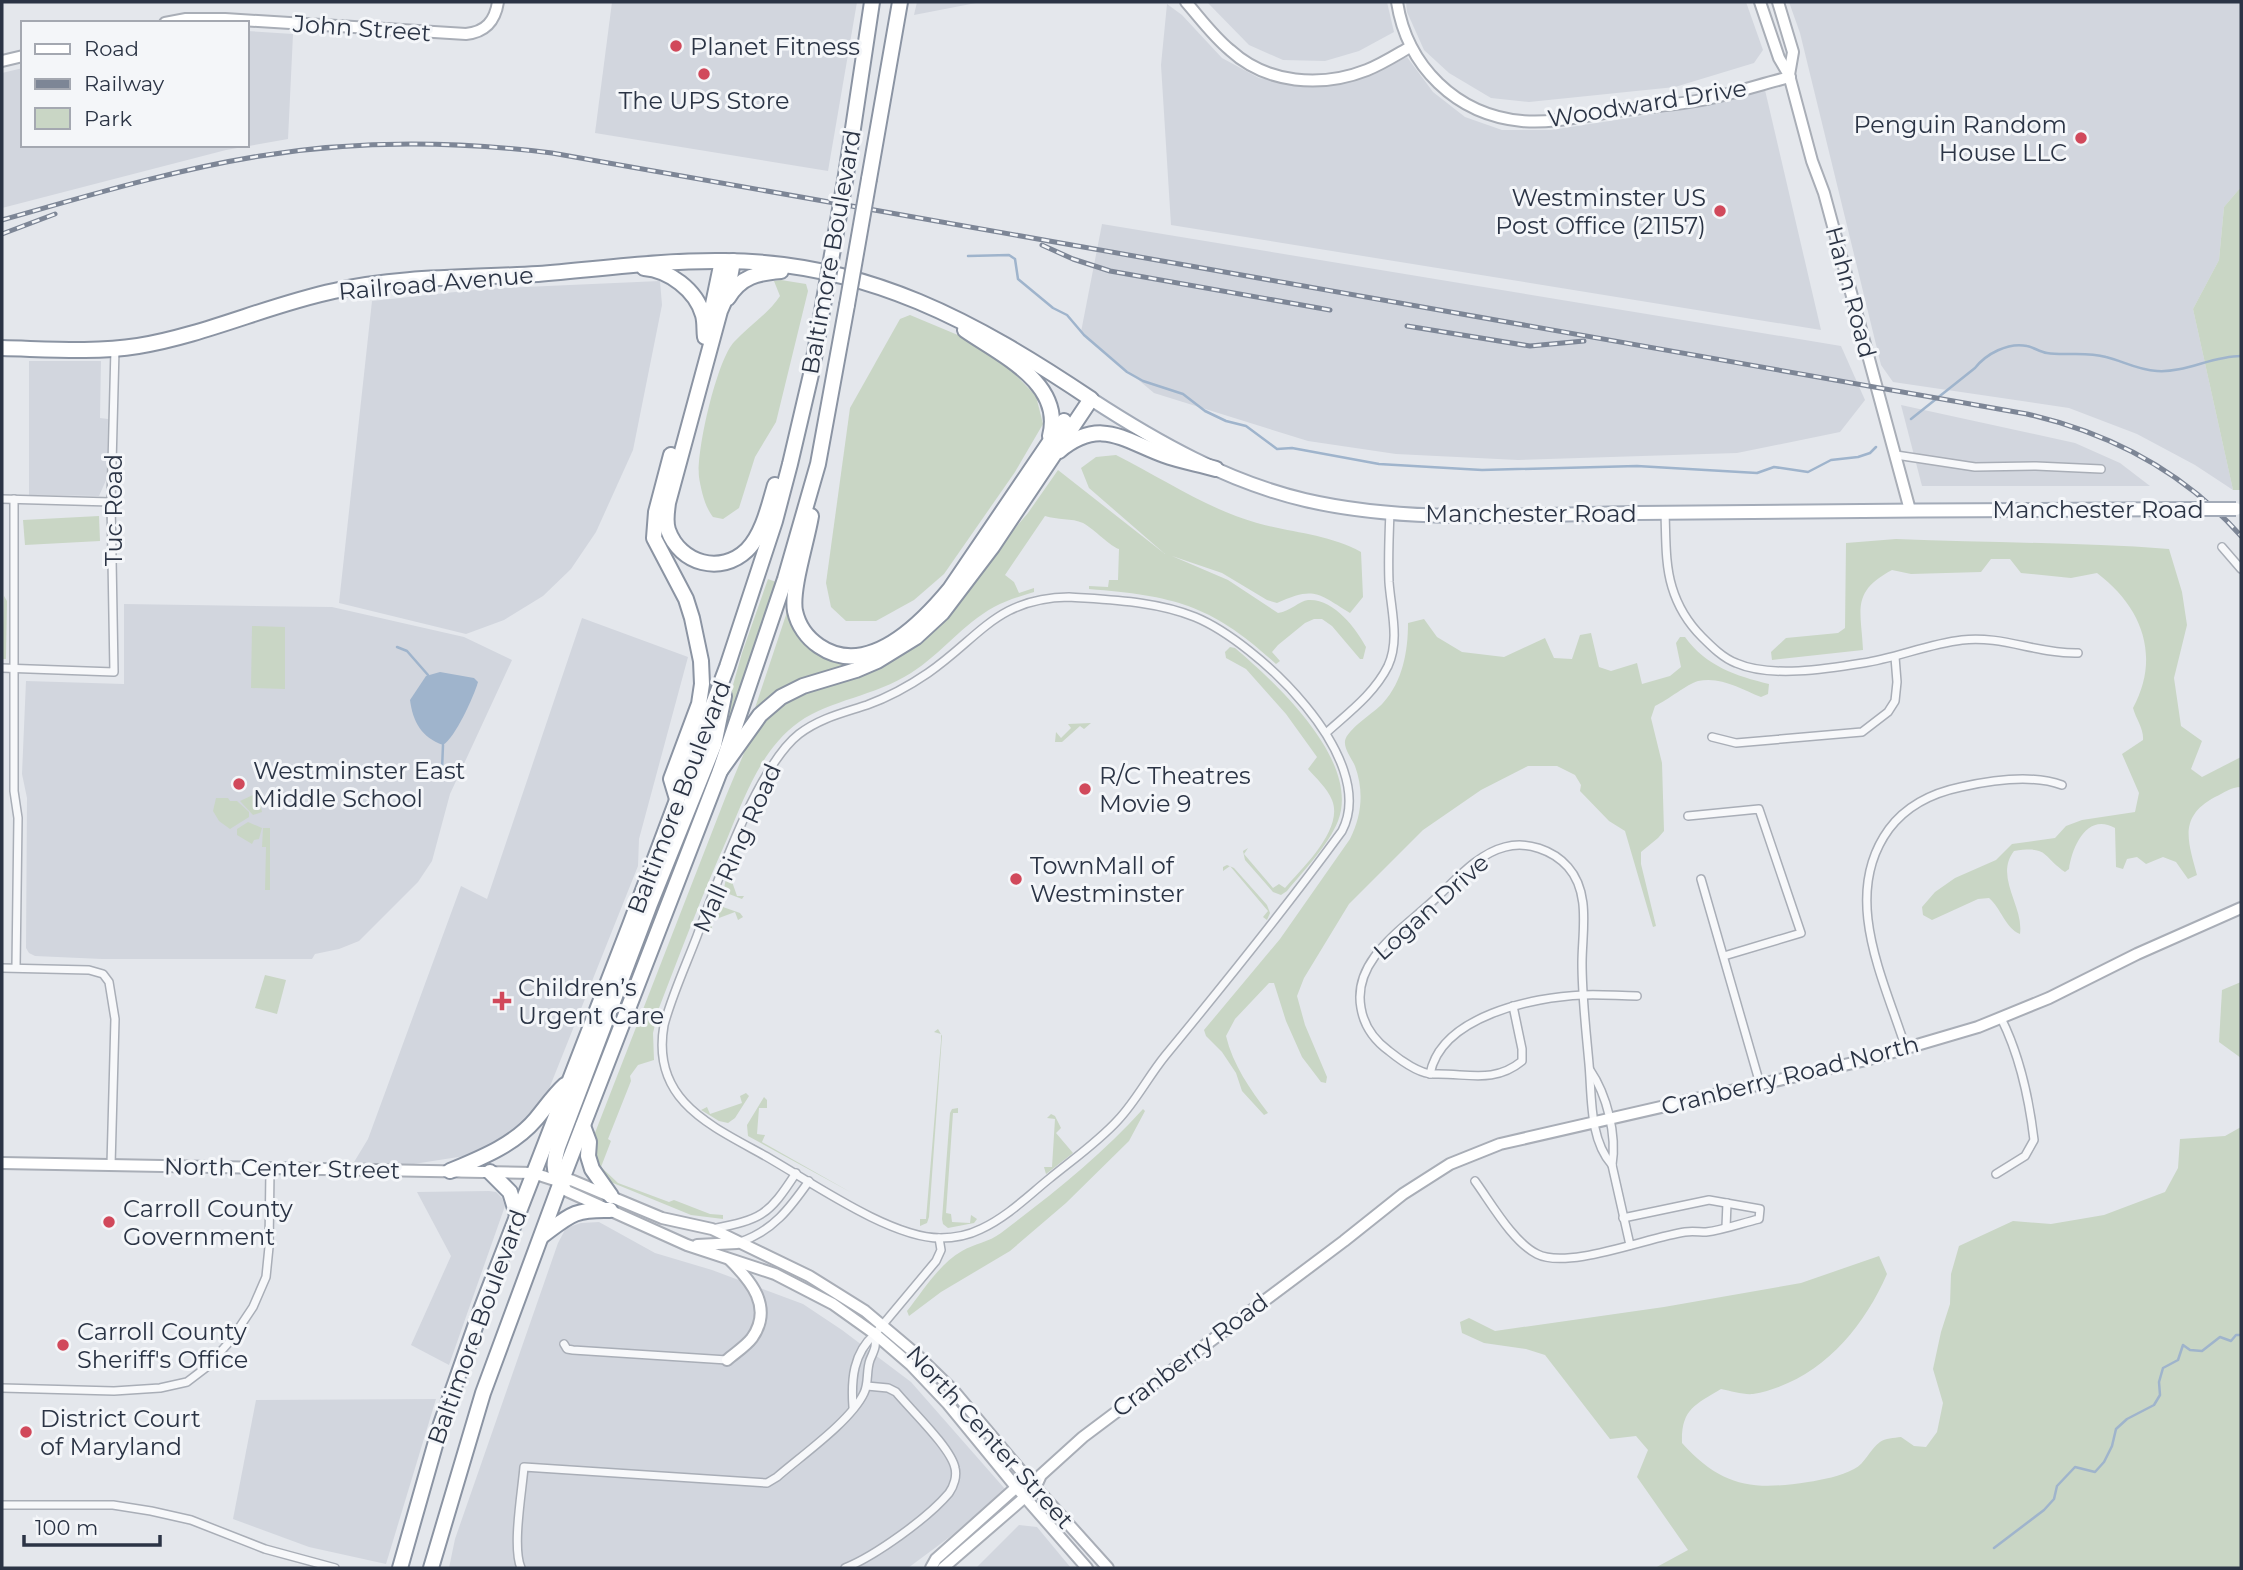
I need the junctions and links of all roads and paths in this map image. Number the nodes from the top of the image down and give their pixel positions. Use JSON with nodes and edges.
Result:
{"nodes":[{"id":1,"x":498,"y":2,"type":"edge"},
{"id":2,"x":872,"y":2,"type":"edge"},
{"id":3,"x":900,"y":2,"type":"edge"},
{"id":4,"x":1186,"y":2,"type":"edge"},
{"id":5,"x":1397,"y":2,"type":"edge"},
{"id":6,"x":1760,"y":2,"type":"edge"},
{"id":7,"x":1778,"y":2,"type":"edge"},
{"id":8,"x":185,"y":21,"type":"edge"},
{"id":9,"x":1410,"y":47,"type":"junction"},
{"id":10,"x":21,"y":56,"type":"edge"},
{"id":11,"x":2,"y":61,"type":"edge"},
{"id":12,"x":1790,"y":76,"type":"junction"},
{"id":13,"x":728,"y":261,"type":"junction"},
{"id":14,"x":800,"y":269,"type":"junction"},
{"id":15,"x":594,"y":270,"type":"junction"},
{"id":16,"x":876,"y":284,"type":"joint"},
{"id":17,"x":926,"y":304,"type":"junction"},
{"id":18,"x":720,"y":311,"type":"junction"},
{"id":19,"x":705,"y":337,"type":"junction"},
{"id":20,"x":2,"y":348,"type":"edge"},
{"id":21,"x":115,"y":349,"type":"junction"},
{"id":22,"x":812,"y":370,"type":"junction"},
{"id":23,"x":1087,"y":396,"type":"junction"},
{"id":24,"x":822,"y":442,"type":"junction"},
{"id":25,"x":1048,"y":454,"type":"junction"},
{"id":26,"x":1896,"y":455,"type":"junction"},
{"id":27,"x":1216,"y":469,"type":"junction"},
{"id":28,"x":2101,"y":469,"type":"dead end"},
{"id":29,"x":2,"y":499,"type":"edge"},
{"id":30,"x":14,"y":499,"type":"junction"},
{"id":31,"x":111,"y":502,"type":"junction"},
{"id":32,"x":2238,"y":509,"type":"edge"},
{"id":33,"x":1910,"y":510,"type":"junction"},
{"id":34,"x":1390,"y":512,"type":"junction"},
{"id":35,"x":1665,"y":513,"type":"junction"},
{"id":36,"x":2222,"y":547,"type":"dead end"},
{"id":37,"x":2241,"y":569,"type":"edge"},
{"id":38,"x":733,"y":650,"type":"junction"},
{"id":39,"x":2078,"y":653,"type":"dead end"},
{"id":40,"x":1895,"y":657,"type":"junction"},
{"id":41,"x":2,"y":668,"type":"edge"},
{"id":42,"x":15,"y":668,"type":"junction"},
{"id":43,"x":1326,"y":733,"type":"junction"},
{"id":44,"x":1712,"y":737,"type":"dead end"},
{"id":45,"x":720,"y":771,"type":"junction"},
{"id":46,"x":2062,"y":785,"type":"dead end"},
{"id":47,"x":677,"y":799,"type":"junction"},
{"id":48,"x":1688,"y":816,"type":"dead end"},
{"id":49,"x":1701,"y":880,"type":"dead end"},
{"id":50,"x":2241,"y":908,"type":"edge"},
{"id":51,"x":1724,"y":956,"type":"junction"},
{"id":52,"x":16,"y":967,"type":"junction"},
{"id":53,"x":2,"y":968,"type":"edge"},
{"id":54,"x":1582,"y":995,"type":"junction"},
{"id":55,"x":1637,"y":996,"type":"dead end"},
{"id":56,"x":1513,"y":1006,"type":"junction"},
{"id":57,"x":2001,"y":1018,"type":"junction"},
{"id":58,"x":1906,"y":1049,"type":"junction"},
{"id":59,"x":1589,"y":1069,"type":"junction"},
{"id":60,"x":1430,"y":1074,"type":"junction"},
{"id":61,"x":568,"y":1081,"type":"junction"},
{"id":62,"x":1760,"y":1084,"type":"junction"},
{"id":63,"x":1609,"y":1119,"type":"junction"},
{"id":64,"x":1595,"y":1122,"type":"junction"},
{"id":65,"x":583,"y":1126,"type":"junction"},
{"id":66,"x":2,"y":1163,"type":"edge"},
{"id":67,"x":111,"y":1165,"type":"junction"},
{"id":68,"x":1612,"y":1165,"type":"junction"},
{"id":69,"x":270,"y":1169,"type":"junction"},
{"id":70,"x":450,"y":1171,"type":"junction"},
{"id":71,"x":490,"y":1172,"type":"junction"},
{"id":72,"x":533,"y":1173,"type":"junction"},
{"id":73,"x":796,"y":1174,"type":"junction"},
{"id":74,"x":1996,"y":1174,"type":"dead end"},
{"id":75,"x":810,"y":1181,"type":"junction"},
{"id":76,"x":1475,"y":1181,"type":"dead end"},
{"id":77,"x":561,"y":1182,"type":"junction"},
{"id":78,"x":611,"y":1203,"type":"junction"},
{"id":79,"x":1727,"y":1203,"type":"junction"},
{"id":80,"x":517,"y":1215,"type":"junction"},
{"id":81,"x":1623,"y":1218,"type":"junction"},
{"id":82,"x":1726,"y":1227,"type":"junction"},
{"id":83,"x":712,"y":1229,"type":"junction"},
{"id":84,"x":541,"y":1237,"type":"junction"},
{"id":85,"x":939,"y":1238,"type":"junction"},
{"id":86,"x":1345,"y":1241,"type":"joint"},
{"id":87,"x":740,"y":1242,"type":"junction"},
{"id":88,"x":687,"y":1245,"type":"junction"},
{"id":89,"x":1630,"y":1245,"type":"junction"},
{"id":90,"x":728,"y":1258,"type":"junction"},
{"id":91,"x":879,"y":1329,"type":"junction"},
{"id":92,"x":564,"y":1344,"type":"dead end"},
{"id":93,"x":727,"y":1360,"type":"joint"},
{"id":94,"x":867,"y":1386,"type":"junction"},
{"id":95,"x":2,"y":1388,"type":"edge"},
{"id":96,"x":853,"y":1408,"type":"junction"},
{"id":97,"x":1041,"y":1475,"type":"junction"},
{"id":98,"x":1027,"y":1478,"type":"junction"},
{"id":99,"x":1016,"y":1488,"type":"junction"},
{"id":100,"x":1035,"y":1488,"type":"junction"},
{"id":101,"x":1025,"y":1497,"type":"junction"},
{"id":102,"x":2,"y":1505,"type":"edge"},
{"id":103,"x":334,"y":1568,"type":"edge"},
{"id":104,"x":400,"y":1568,"type":"edge"},
{"id":105,"x":430,"y":1568,"type":"edge"},
{"id":106,"x":521,"y":1568,"type":"edge"},
{"id":107,"x":845,"y":1568,"type":"edge"},
{"id":108,"x":930,"y":1568,"type":"edge"},
{"id":109,"x":943,"y":1568,"type":"edge"},
{"id":110,"x":1087,"y":1568,"type":"edge"},
{"id":111,"x":1108,"y":1568,"type":"edge"}],
"edges":[{"from":1,"to":8,"type":"street","name":"John Street"},
{"from":2,"to":22,"type":"highway","name":"Baltimore Boulevard","bridge":true},
{"from":3,"to":24,"type":"highway","name":"Baltimore Boulevard","bridge":true},
{"from":4,"to":9,"type":"street"},
{"from":5,"to":9,"type":"street","name":"Woodward Drive"},
{"from":6,"to":12,"type":"street","name":"Hahn Road"},
{"from":7,"to":12,"type":"street","name":"Hahn Road"},
{"from":9,"to":12,"type":"street","name":"Woodward Drive"},
{"from":10,"to":11,"type":"street"},
{"from":12,"to":26,"type":"street","name":"Hahn Road"},
{"from":13,"to":14,"type":"highway","name":"Railroad Avenue"},
{"from":13,"to":15,"type":"highway","name":"Railroad Avenue"},
{"from":13,"to":18,"type":"highway"},
{"from":13,"to":19,"type":"highway"},
{"from":14,"to":16,"type":"highway","name":"Railroad Avenue"},
{"from":14,"to":18,"type":"highway"},
{"from":15,"to":19,"type":"highway"},
{"from":15,"to":21,"type":"highway","name":"Railroad Avenue"},
{"from":16,"to":17,"type":"highway","name":"Manchester Road"},
{"from":17,"to":23,"type":"highway","name":"Manchester Road"},
{"from":17,"to":25,"type":"highway"},
{"from":18,"to":22,"type":"highway"},
{"from":19,"to":47,"type":"highway"},
{"from":20,"to":21,"type":"highway","name":"Railroad Avenue"},
{"from":21,"to":31,"type":"street","name":"Tuc Road"},
{"from":22,"to":38,"type":"highway","name":"Baltimore Boulevard"},
{"from":23,"to":25,"type":"highway"},
{"from":23,"to":27,"type":"main road","name":"Manchester Road"},
{"from":24,"to":25,"type":"highway"},
{"from":24,"to":45,"type":"highway","name":"Baltimore Boulevard"},
{"from":25,"to":27,"type":"highway"},
{"from":25,"to":45,"type":"highway"},
{"from":26,"to":28,"type":"street"},
{"from":26,"to":33,"type":"street","name":"Hahn Road"},
{"from":27,"to":34,"type":"main road","name":"Manchester Road"},
{"from":29,"to":30,"type":"street"},
{"from":30,"to":31,"type":"street"},
{"from":30,"to":42,"type":"street"},
{"from":31,"to":42,"type":"street","name":"Tuc Road"},
{"from":32,"to":33,"type":"main road","name":"Manchester Road","bridge":true},
{"from":33,"to":35,"type":"main road","name":"Manchester Road"},
{"from":34,"to":35,"type":"main road","name":"Manchester Road"},
{"from":34,"to":43,"type":"street"},
{"from":35,"to":40,"type":"street"},
{"from":36,"to":37,"type":"street"},
{"from":38,"to":47,"type":"highway","name":"Baltimore Boulevard"},
{"from":38,"to":77,"type":"highway"},
{"from":39,"to":40,"type":"street"},
{"from":40,"to":44,"type":"street"},
{"from":41,"to":42,"type":"street"},
{"from":42,"to":52,"type":"street"},
{"from":43,"to":73,"type":"street","name":"Mall Ring Road"},
{"from":43,"to":85,"type":"street","name":"Mall Ring Road"},
{"from":45,"to":65,"type":"highway","name":"Baltimore Boulevard"},
{"from":46,"to":58,"type":"street"},
{"from":47,"to":61,"type":"highway","name":"Baltimore Boulevard"},
{"from":48,"to":51,"type":"street"},
{"from":49,"to":51,"type":"street"},
{"from":50,"to":57,"type":"street","name":"Cranberry Road North"},
{"from":51,"to":62,"type":"street"},
{"from":52,"to":53,"type":"street"},
{"from":52,"to":67,"type":"street"},
{"from":54,"to":55,"type":"street"},
{"from":54,"to":56,"type":"street"},
{"from":54,"to":59,"type":"street","name":"Logan Drive"},
{"from":54,"to":60,"type":"street","name":"Logan Drive"},
{"from":56,"to":60,"type":"street"},
{"from":56,"to":60,"type":"street","name":"Logan Drive"},
{"from":57,"to":58,"type":"street","name":"Cranberry Road North"},
{"from":57,"to":74,"type":"street"},
{"from":58,"to":62,"type":"street","name":"Cranberry Road North"},
{"from":59,"to":63,"type":"street","name":"Logan Drive"},
{"from":59,"to":64,"type":"street","name":"Logan Drive"},
{"from":61,"to":70,"type":"highway"},
{"from":61,"to":72,"type":"highway","name":"Baltimore Boulevard"},
{"from":62,"to":63,"type":"street","name":"Cranberry Road North"},
{"from":63,"to":64,"type":"street","name":"Cranberry Road North"},
{"from":63,"to":68,"type":"street","name":"Logan Drive"},
{"from":64,"to":68,"type":"street","name":"Logan Drive"},
{"from":64,"to":86,"type":"street","name":"Cranberry Road North"},
{"from":65,"to":77,"type":"highway","name":"Baltimore Boulevard"},
{"from":65,"to":78,"type":"highway"},
{"from":66,"to":67,"type":"street","name":"North Center Street"},
{"from":67,"to":69,"type":"street","name":"North Center Street"},
{"from":68,"to":81,"type":"street","name":"Logan Drive"},
{"from":69,"to":70,"type":"street","name":"North Center Street"},
{"from":69,"to":95,"type":"street"},
{"from":70,"to":71,"type":"street","name":"North Center Street"},
{"from":71,"to":72,"type":"street","name":"North Center Street"},
{"from":71,"to":80,"type":"highway"},
{"from":72,"to":77,"type":"street","name":"North Center Street"},
{"from":72,"to":80,"type":"highway","name":"Baltimore Boulevard"},
{"from":73,"to":75,"type":"street","name":"Mall Ring Road"},
{"from":73,"to":83,"type":"street"},
{"from":75,"to":85,"type":"street","name":"Mall Ring Road"},
{"from":75,"to":87,"type":"street"},
{"from":76,"to":89,"type":"street"},
{"from":77,"to":78,"type":"street","name":"North Center Street"},
{"from":77,"to":84,"type":"highway","name":"Baltimore Boulevard"},
{"from":78,"to":83,"type":"street","name":"North Center Street"},
{"from":78,"to":84,"type":"highway"},
{"from":78,"to":88,"type":"street","name":"North Center Street"},
{"from":79,"to":81,"type":"street"},
{"from":79,"to":82,"type":"street"},
{"from":79,"to":82,"type":"street"},
{"from":80,"to":104,"type":"highway","name":"Baltimore Boulevard"},
{"from":81,"to":89,"type":"street","name":"Logan Drive"},
{"from":82,"to":89,"type":"street"},
{"from":83,"to":87,"type":"street","name":"North Center Street"},
{"from":84,"to":105,"type":"highway","name":"Baltimore Boulevard"},
{"from":85,"to":91,"type":"street"},
{"from":86,"to":97,"type":"street","name":"Cranberry Road"},
{"from":87,"to":88,"type":"street"},
{"from":87,"to":91,"type":"street","name":"North Center Street"},
{"from":88,"to":90,"type":"street","name":"North Center Street"},
{"from":90,"to":91,"type":"street","name":"North Center Street"},
{"from":90,"to":93,"type":"street"},
{"from":91,"to":94,"type":"street"},
{"from":91,"to":96,"type":"street"},
{"from":91,"to":98,"type":"street","name":"North Center Street"},
{"from":91,"to":99,"type":"street","name":"North Center Street"},
{"from":92,"to":93,"type":"street"},
{"from":94,"to":96,"type":"street"},
{"from":94,"to":107,"type":"street"},
{"from":96,"to":106,"type":"street"},
{"from":97,"to":98,"type":"street"},
{"from":97,"to":100,"type":"street","name":"Cranberry Road"},
{"from":98,"to":99,"type":"street"},
{"from":98,"to":100,"type":"street","name":"North Center Street"},
{"from":99,"to":101,"type":"street","name":"North Center Street"},
{"from":99,"to":108,"type":"street"},
{"from":100,"to":101,"type":"street","name":"Cranberry Road"},
{"from":100,"to":111,"type":"street","name":"North Center Street"},
{"from":101,"to":109,"type":"street","name":"Cranberry Road"},
{"from":101,"to":110,"type":"street","name":"North Center Street"},
{"from":102,"to":103,"type":"street"}]}
